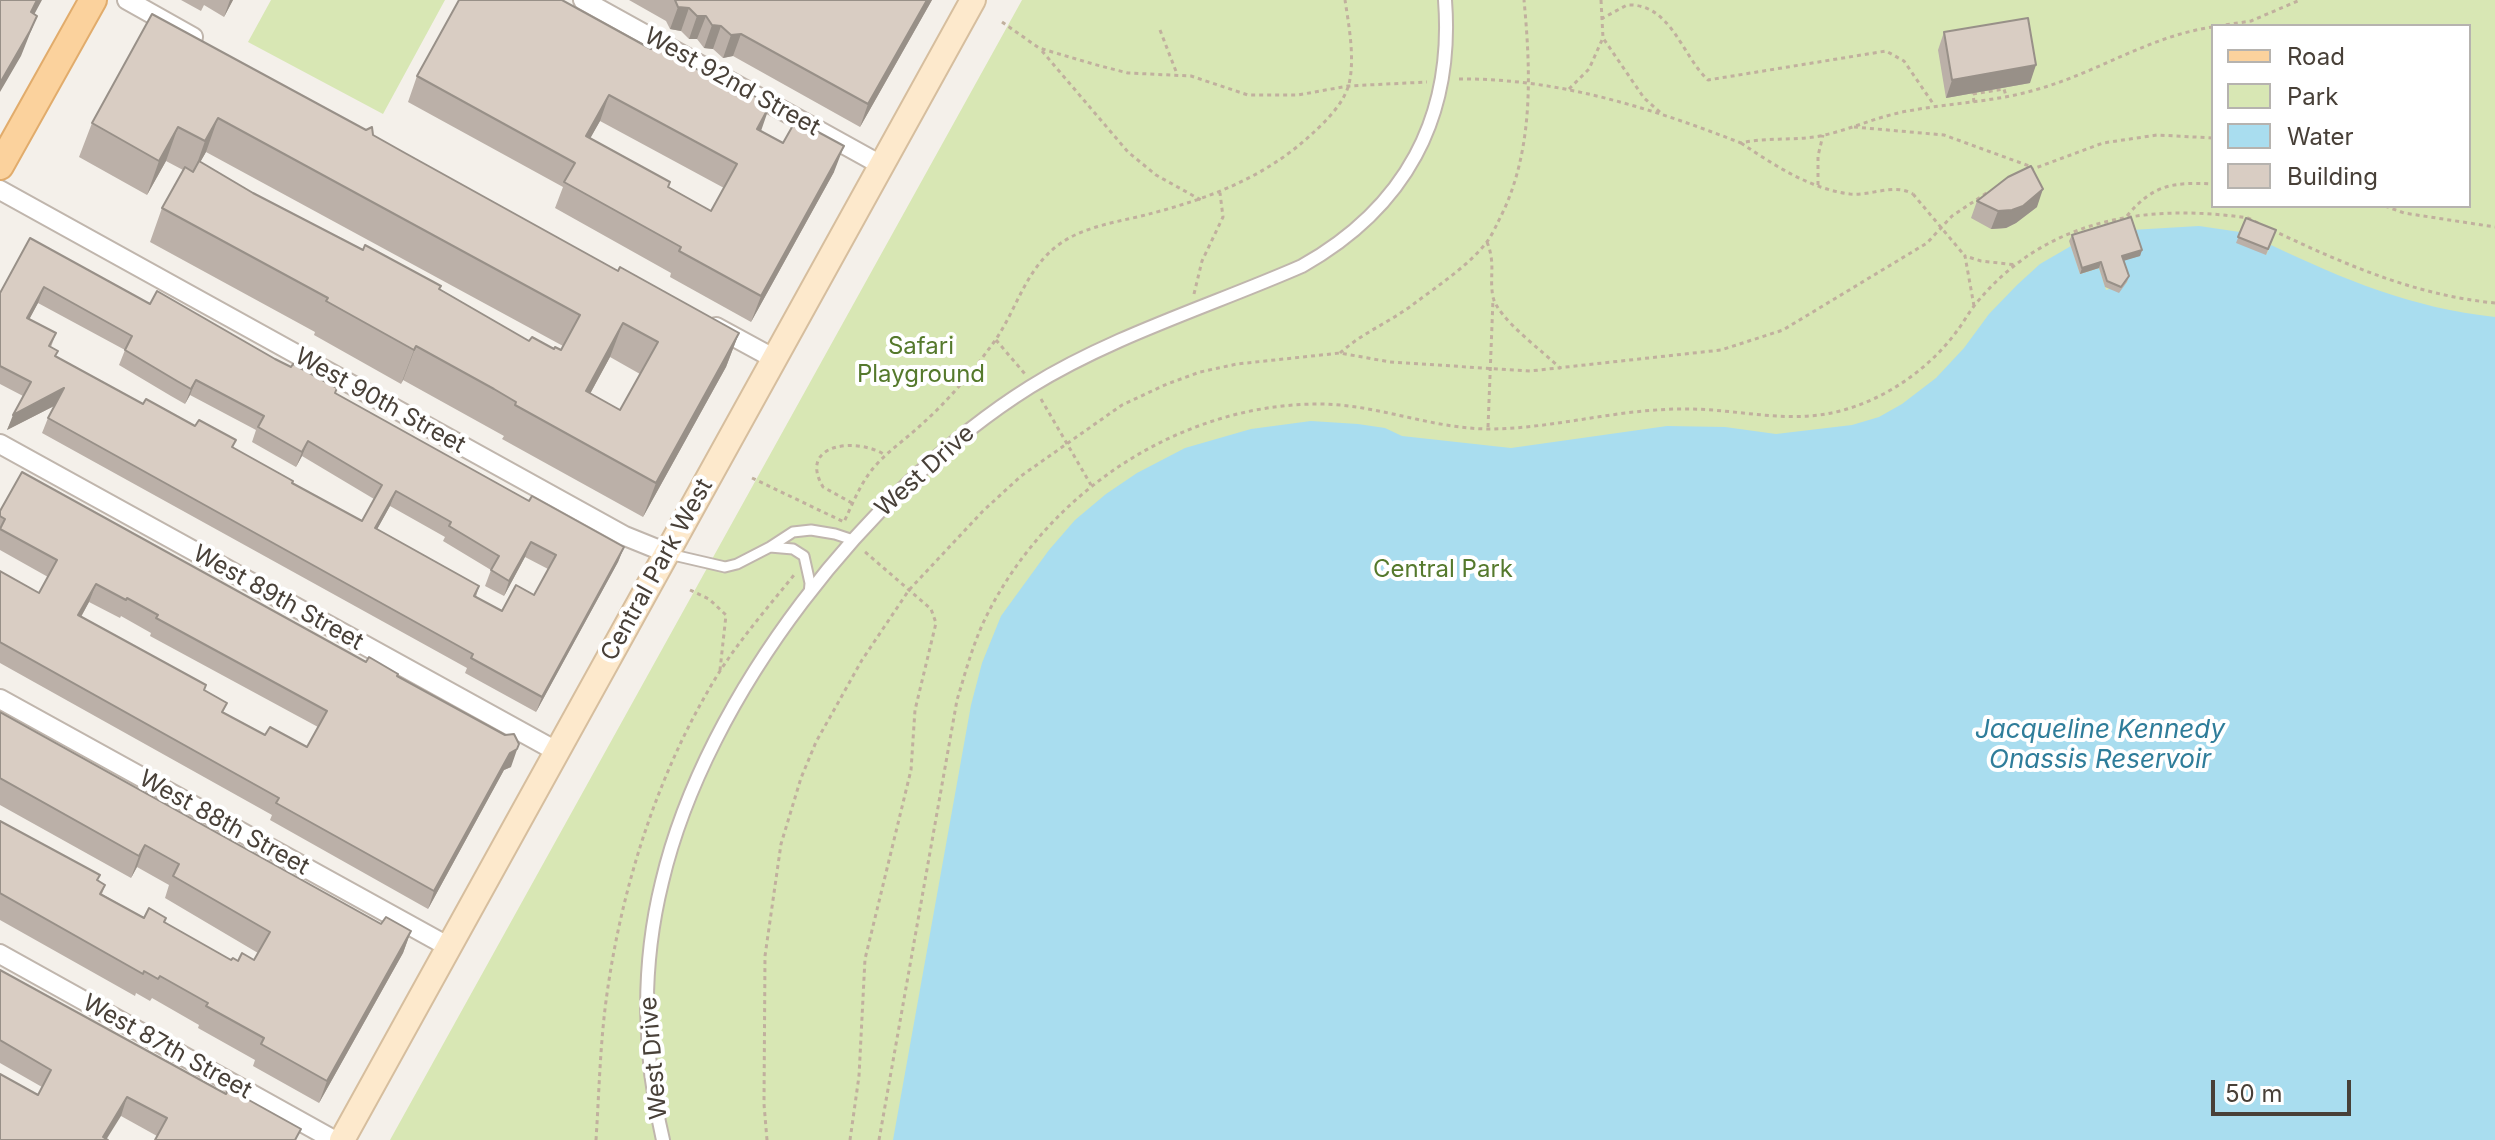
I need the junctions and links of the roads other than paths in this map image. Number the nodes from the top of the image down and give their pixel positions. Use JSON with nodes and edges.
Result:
{"nodes":[{"id":1,"x":93,"y":0,"type":"edge"},
{"id":2,"x":127,"y":0,"type":"edge"},
{"id":3,"x":583,"y":0,"type":"edge"},
{"id":4,"x":973,"y":0,"type":"edge"},
{"id":5,"x":1445,"y":0,"type":"edge"},
{"id":6,"x":205,"y":43,"type":"edge"},
{"id":7,"x":881,"y":165,"type":"junction"},
{"id":8,"x":0,"y":166,"type":"edge"},
{"id":9,"x":0,"y":190,"type":"edge"},
{"id":10,"x":704,"y":320,"type":"edge"},
{"id":11,"x":773,"y":358,"type":"junction"},
{"id":12,"x":0,"y":444,"type":"edge"},
{"id":13,"x":853,"y":540,"type":"junction"},
{"id":14,"x":770,"y":547,"type":"junction"},
{"id":15,"x":667,"y":553,"type":"junction"},
{"id":16,"x":809,"y":595,"type":"junction"},
{"id":17,"x":0,"y":699,"type":"edge"},
{"id":18,"x":556,"y":751,"type":"junction"},
{"id":19,"x":449,"y":947,"type":"junction"},
{"id":20,"x":0,"y":954,"type":"edge"},
{"id":21,"x":334,"y":1140,"type":"edge"},
{"id":22,"x":342,"y":1140,"type":"edge"},
{"id":23,"x":663,"y":1140,"type":"edge"}],
"edges":[{"from":1,"to":8,"type":"main road"},
{"from":2,"to":6,"type":"street"},
{"from":3,"to":7,"type":"street","name":"West 92nd Street"},
{"from":4,"to":7,"type":"main road","name":"Central Park West"},
{"from":5,"to":13,"type":"street","name":"West Drive"},
{"from":7,"to":11,"type":"main road","name":"Central Park West"},
{"from":9,"to":15,"type":"street","name":"West 90th Street"},
{"from":10,"to":11,"type":"street"},
{"from":11,"to":15,"type":"main road","name":"Central Park West"},
{"from":12,"to":18,"type":"street","name":"West 89th Street"},
{"from":13,"to":14,"type":"lane","name":"West 90th Street"},
{"from":13,"to":16,"type":"street","name":"West Drive"},
{"from":14,"to":15,"type":"lane","name":"West 90th Street"},
{"from":14,"to":16,"type":"lane"},
{"from":15,"to":18,"type":"main road","name":"Central Park West"},
{"from":16,"to":23,"type":"street","name":"West Drive"},
{"from":17,"to":19,"type":"street","name":"West 88th Street"},
{"from":18,"to":19,"type":"main road","name":"Central Park West"},
{"from":19,"to":22,"type":"main road","name":"Central Park West"},
{"from":20,"to":21,"type":"street","name":"West 87th Street"}]}
